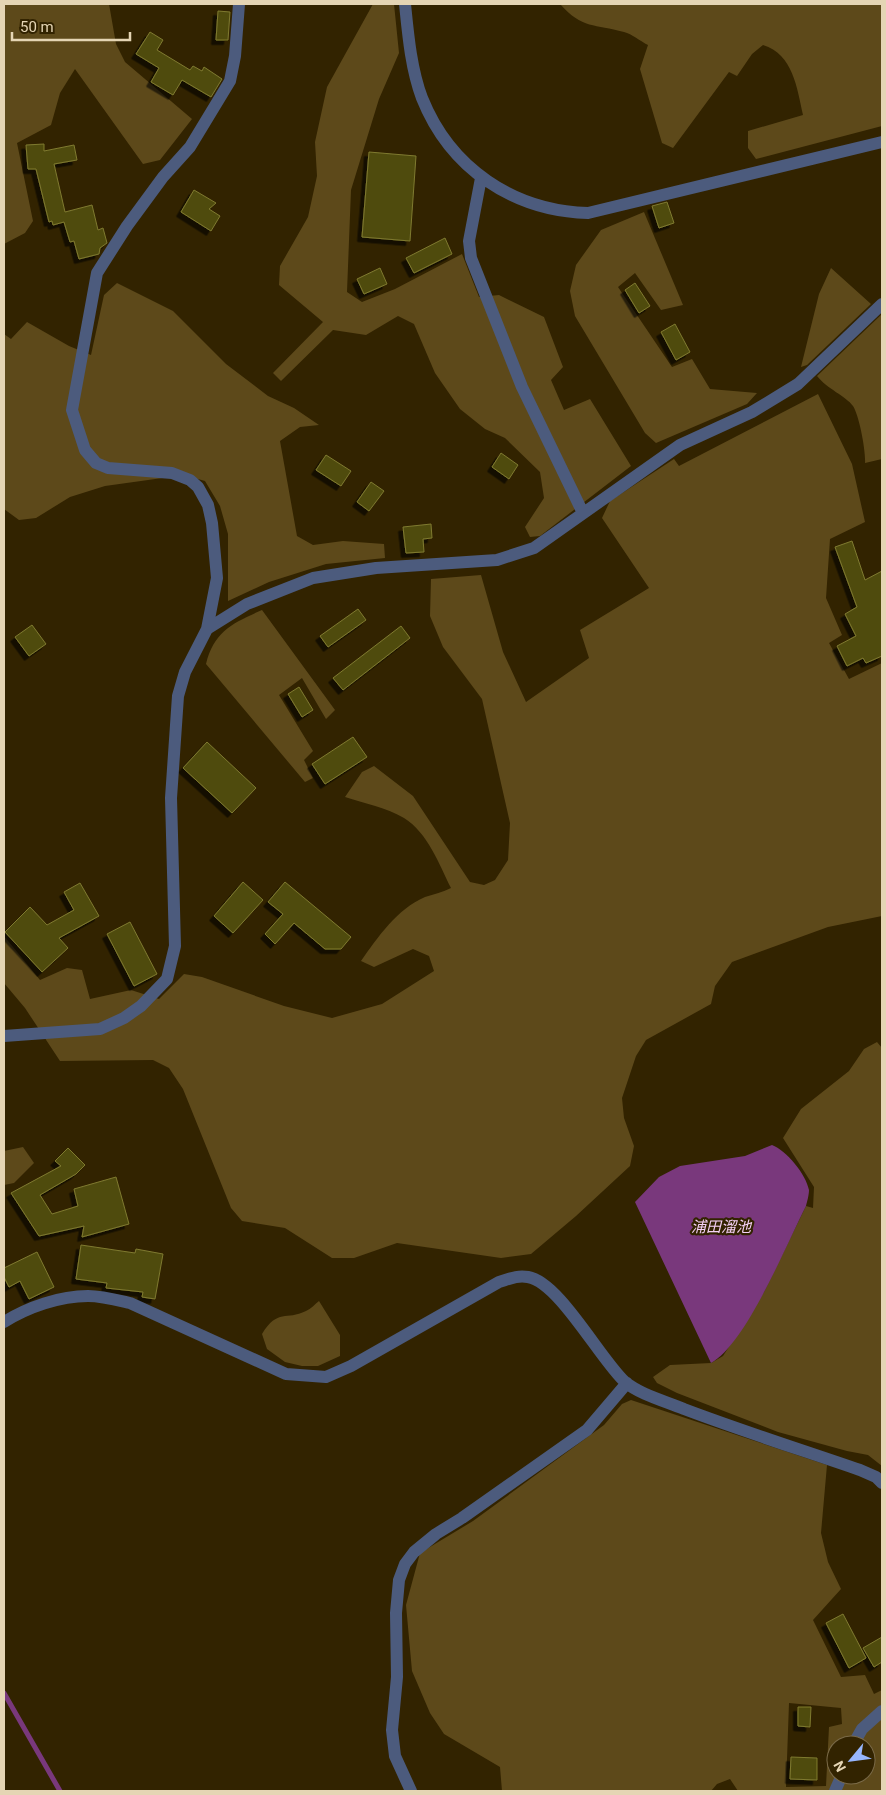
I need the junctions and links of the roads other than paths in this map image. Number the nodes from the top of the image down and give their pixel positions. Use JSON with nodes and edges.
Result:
{"nodes":[{"id":1,"x":239,"y":4,"type":"edge"},
{"id":2,"x":405,"y":4,"type":"edge"},
{"id":3,"x":882,"y":142,"type":"edge"},
{"id":4,"x":481,"y":178,"type":"junction"},
{"id":5,"x":882,"y":304,"type":"edge"},
{"id":6,"x":583,"y":513,"type":"junction"},
{"id":7,"x":207,"y":629,"type":"junction"},
{"id":8,"x":4,"y":1036,"type":"edge"},
{"id":9,"x":4,"y":1322,"type":"edge"},
{"id":10,"x":627,"y":1383,"type":"junction"},
{"id":11,"x":882,"y":1482,"type":"edge"},
{"id":12,"x":882,"y":1711,"type":"edge"},
{"id":13,"x":859,"y":1735,"type":"edge"},
{"id":14,"x":411,"y":1791,"type":"edge"}],
"edges":[{"from":1,"to":7,"type":"street"},
{"from":2,"to":4,"type":"street"},
{"from":3,"to":4,"type":"street"},
{"from":4,"to":6,"type":"street"},
{"from":5,"to":6,"type":"street"},
{"from":6,"to":7,"type":"street"},
{"from":7,"to":8,"type":"street"},
{"from":9,"to":10,"type":"street"},
{"from":10,"to":11,"type":"street"},
{"from":10,"to":14,"type":"street"},
{"from":12,"to":13,"type":"street"}]}
